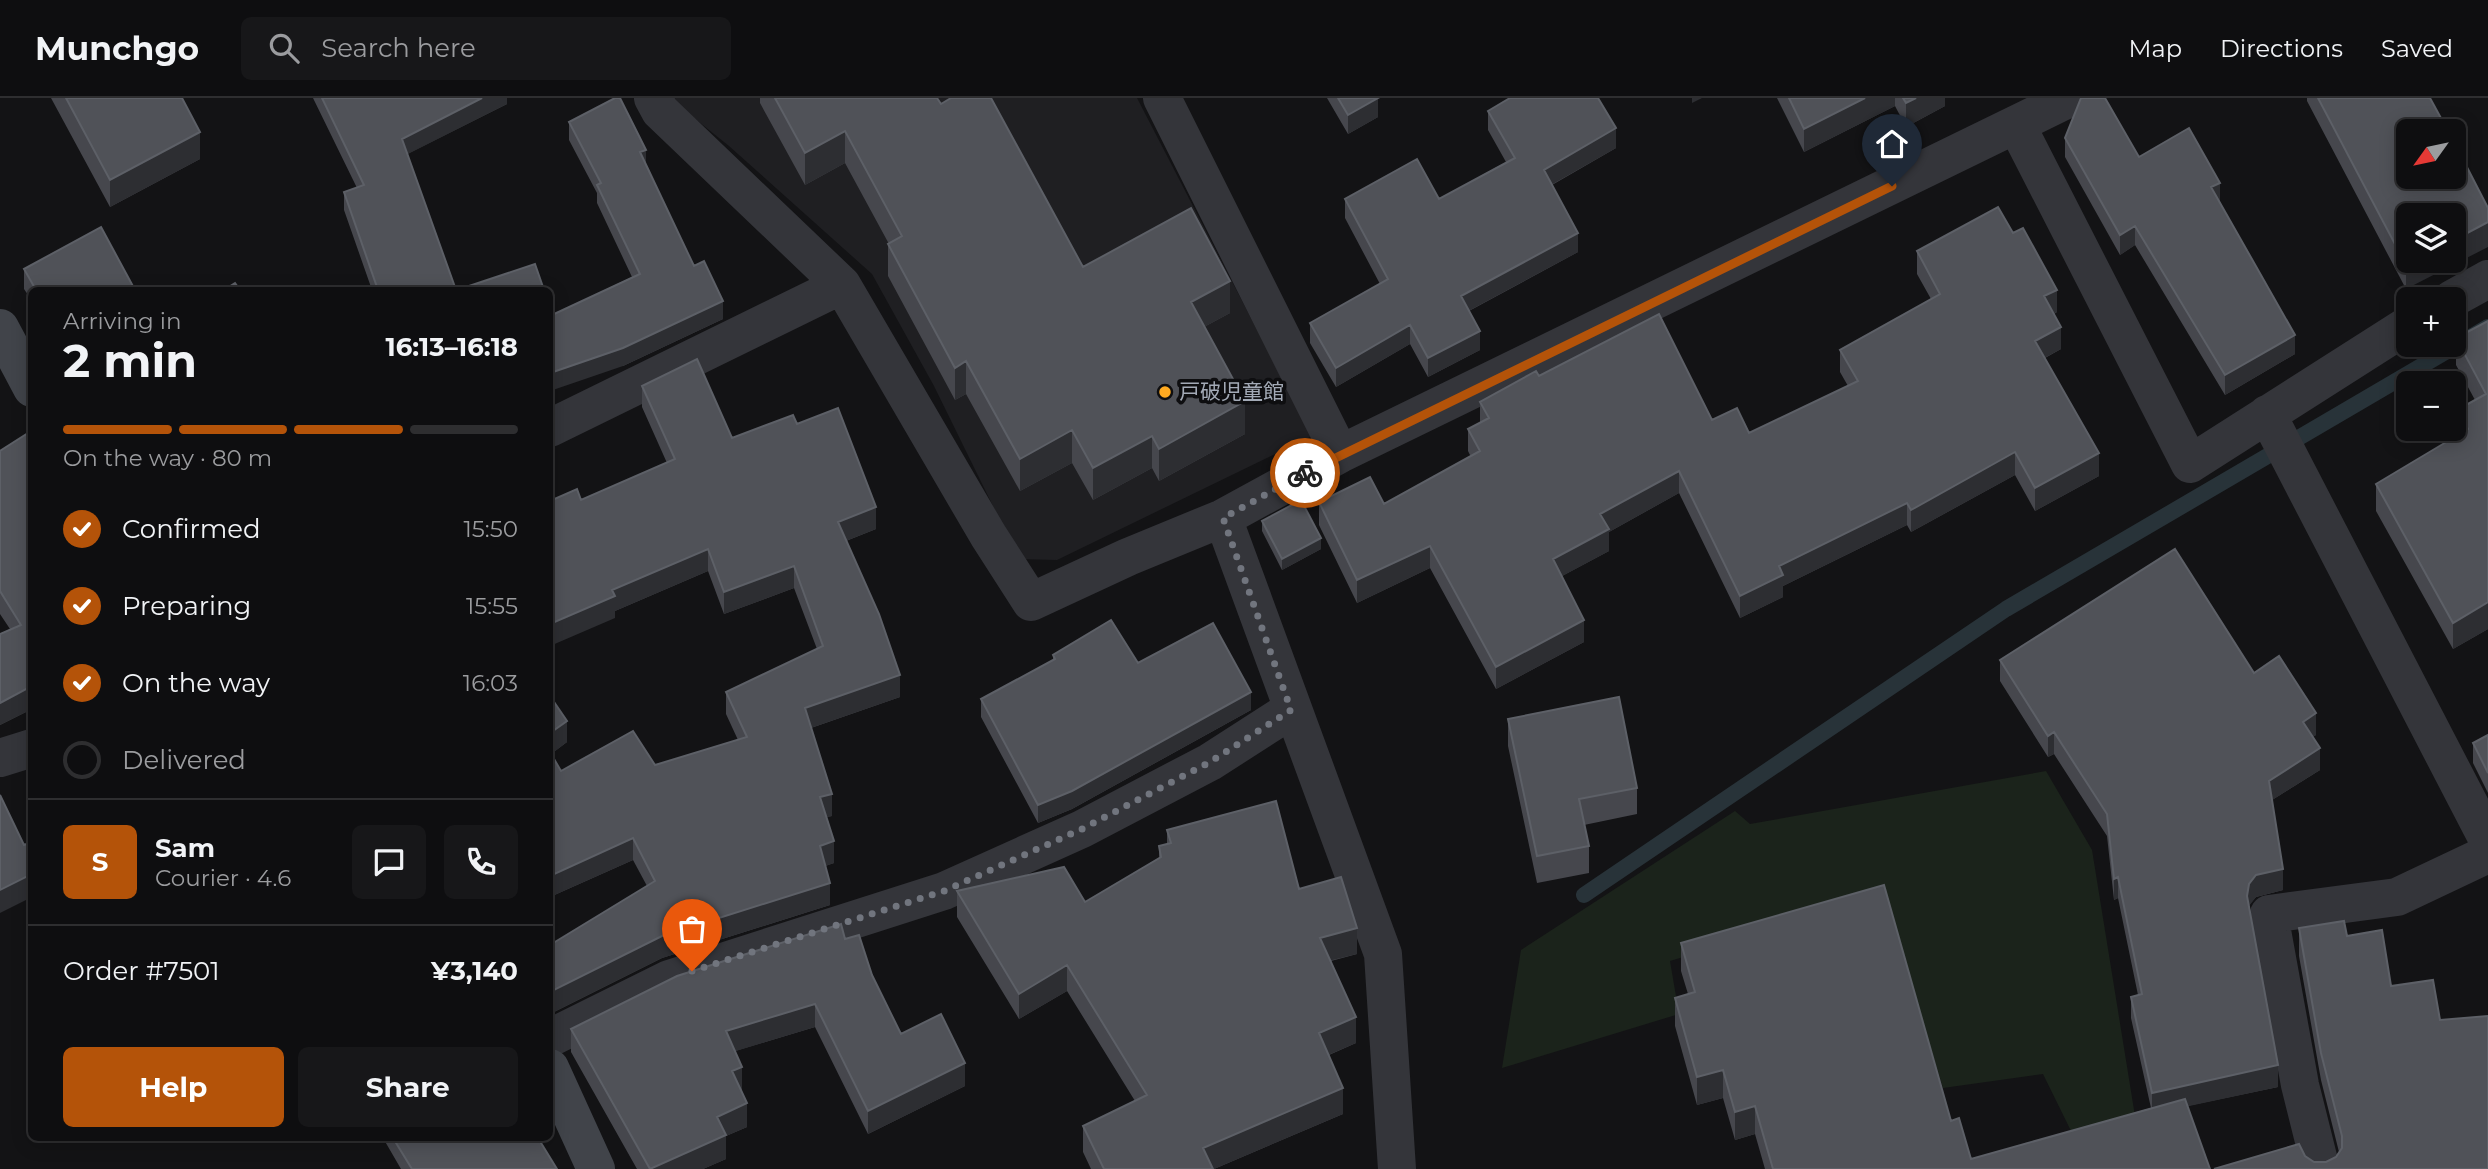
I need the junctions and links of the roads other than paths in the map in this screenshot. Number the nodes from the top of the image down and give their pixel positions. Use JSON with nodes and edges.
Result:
{"nodes":[{"id":1,"x":653,"y":98,"type":"edge"},
{"id":2,"x":1162,"y":98,"type":"edge"},
{"id":3,"x":2070,"y":98,"type":"edge"},
{"id":4,"x":2017,"y":126,"type":"junction"},
{"id":5,"x":2488,"y":279,"type":"edge"},
{"id":6,"x":842,"y":285,"type":"junction"},
{"id":7,"x":2466,"y":291,"type":"edge"},
{"id":8,"x":0,"y":328,"type":"edge"},
{"id":9,"x":2396,"y":333,"type":"edge"},
{"id":10,"x":28,"y":380,"type":"edge"},
{"id":11,"x":2267,"y":414,"type":"junction"},
{"id":12,"x":553,"y":427,"type":"edge"},
{"id":13,"x":1340,"y":454,"type":"junction"},
{"id":14,"x":1223,"y":518,"type":"junction"},
{"id":15,"x":1291,"y":710,"type":"junction"},
{"id":16,"x":28,"y":749,"type":"edge"},
{"id":17,"x":0,"y":758,"type":"edge"},
{"id":18,"x":2488,"y":840,"type":"edge"},
{"id":19,"x":2488,"y":854,"type":"edge"},
{"id":20,"x":553,"y":1037,"type":"edge"},
{"id":21,"x":553,"y":1075,"type":"edge"},
{"id":22,"x":1394,"y":1168,"type":"edge"},
{"id":23,"x":596,"y":1169,"type":"edge"},
{"id":24,"x":2321,"y":1169,"type":"edge"}],
"edges":[{"from":1,"to":6,"type":"street"},
{"from":2,"to":13,"type":"street"},
{"from":3,"to":4,"type":"street"},
{"from":4,"to":11,"type":"street"},
{"from":4,"to":13,"type":"street"},
{"from":5,"to":7,"type":"street"},
{"from":6,"to":12,"type":"street"},
{"from":6,"to":14,"type":"street"},
{"from":8,"to":10,"type":"main road"},
{"from":9,"to":11,"type":"street"},
{"from":11,"to":18,"type":"street"},
{"from":13,"to":14,"type":"street"},
{"from":14,"to":15,"type":"street"},
{"from":15,"to":20,"type":"street"},
{"from":15,"to":22,"type":"street"},
{"from":16,"to":17,"type":"street"},
{"from":19,"to":24,"type":"street"},
{"from":21,"to":23,"type":"main road"}]}
